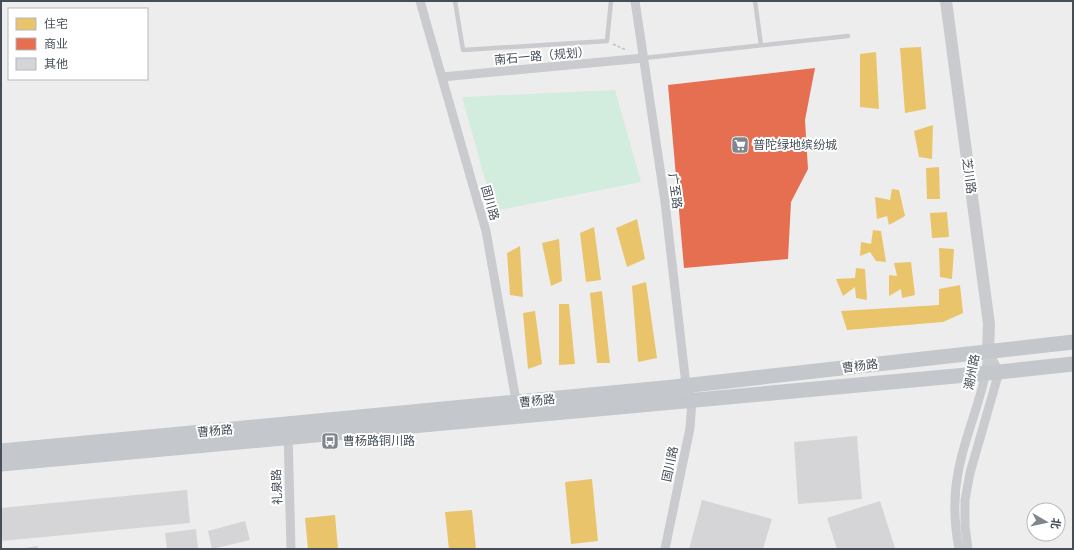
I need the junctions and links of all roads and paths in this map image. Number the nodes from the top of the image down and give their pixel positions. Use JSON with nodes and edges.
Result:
{"nodes":[{"id":1,"x":420,"y":1,"type":"edge"},
{"id":2,"x":455,"y":1,"type":"edge"},
{"id":3,"x":611,"y":1,"type":"edge"},
{"id":4,"x":635,"y":1,"type":"edge"},
{"id":5,"x":755,"y":1,"type":"edge"},
{"id":6,"x":946,"y":1,"type":"edge"},
{"id":7,"x":848,"y":36,"type":"dead end"},
{"id":8,"x":606,"y":41,"type":"junction"},
{"id":9,"x":760,"y":45,"type":"junction"},
{"id":10,"x":644,"y":58,"type":"junction"},
{"id":11,"x":442,"y":77,"type":"junction"},
{"id":12,"x":1073,"y":342,"type":"edge"},
{"id":13,"x":988,"y":351,"type":"junction"},
{"id":14,"x":1073,"y":364,"type":"edge"},
{"id":15,"x":993,"y":372,"type":"junction"},
{"id":16,"x":686,"y":385,"type":"junction"},
{"id":17,"x":692,"y":400,"type":"junction"},
{"id":18,"x":518,"y":410,"type":"junction"},
{"id":19,"x":287,"y":431,"type":"junction"},
{"id":20,"x":1,"y":451,"type":"edge"},
{"id":21,"x":1,"y":464,"type":"edge"},
{"id":22,"x":291,"y":549,"type":"edge"},
{"id":23,"x":665,"y":549,"type":"edge"},
{"id":24,"x":959,"y":549,"type":"edge"},
{"id":25,"x":968,"y":549,"type":"edge"}],
"edges":[{"from":1,"to":11,"type":"street","name":"固川路"},
{"from":2,"to":8,"type":"lane"},
{"from":3,"to":8,"type":"lane"},
{"from":4,"to":10,"type":"street","name":"广至路"},
{"from":5,"to":9,"type":"lane"},
{"from":6,"to":13,"type":"street","name":"芝川路"},
{"from":7,"to":9,"type":"lane"},
{"from":8,"to":10,"type":"path"},
{"from":9,"to":10,"type":"lane"},
{"from":10,"to":11,"type":"street","name":"南石一路（规划）"},
{"from":10,"to":16,"type":"street","name":"广至路"},
{"from":11,"to":18,"type":"street","name":"固川路"},
{"from":12,"to":13,"type":"main road","name":"曹杨路"},
{"from":13,"to":15,"type":"street","name":"潮州路"},
{"from":13,"to":16,"type":"main road","name":"曹杨路"},
{"from":14,"to":15,"type":"main road","name":"曹杨路"},
{"from":15,"to":17,"type":"main road","name":"曹杨路"},
{"from":15,"to":24,"type":"street","name":"潮州路"},
{"from":15,"to":25,"type":"street","name":"潮州路"},
{"from":16,"to":17,"type":"street","name":"固川路"},
{"from":16,"to":18,"type":"main road","name":"曹杨路"},
{"from":17,"to":18,"type":"main road","name":"曹杨路"},
{"from":17,"to":23,"type":"street","name":"固川路"},
{"from":18,"to":19,"type":"main road","name":"曹杨路"},
{"from":19,"to":20,"type":"main road","name":"曹杨路"},
{"from":19,"to":21,"type":"main road","name":"曹杨路"},
{"from":19,"to":22,"type":"street","name":"礼泉路"}]}
